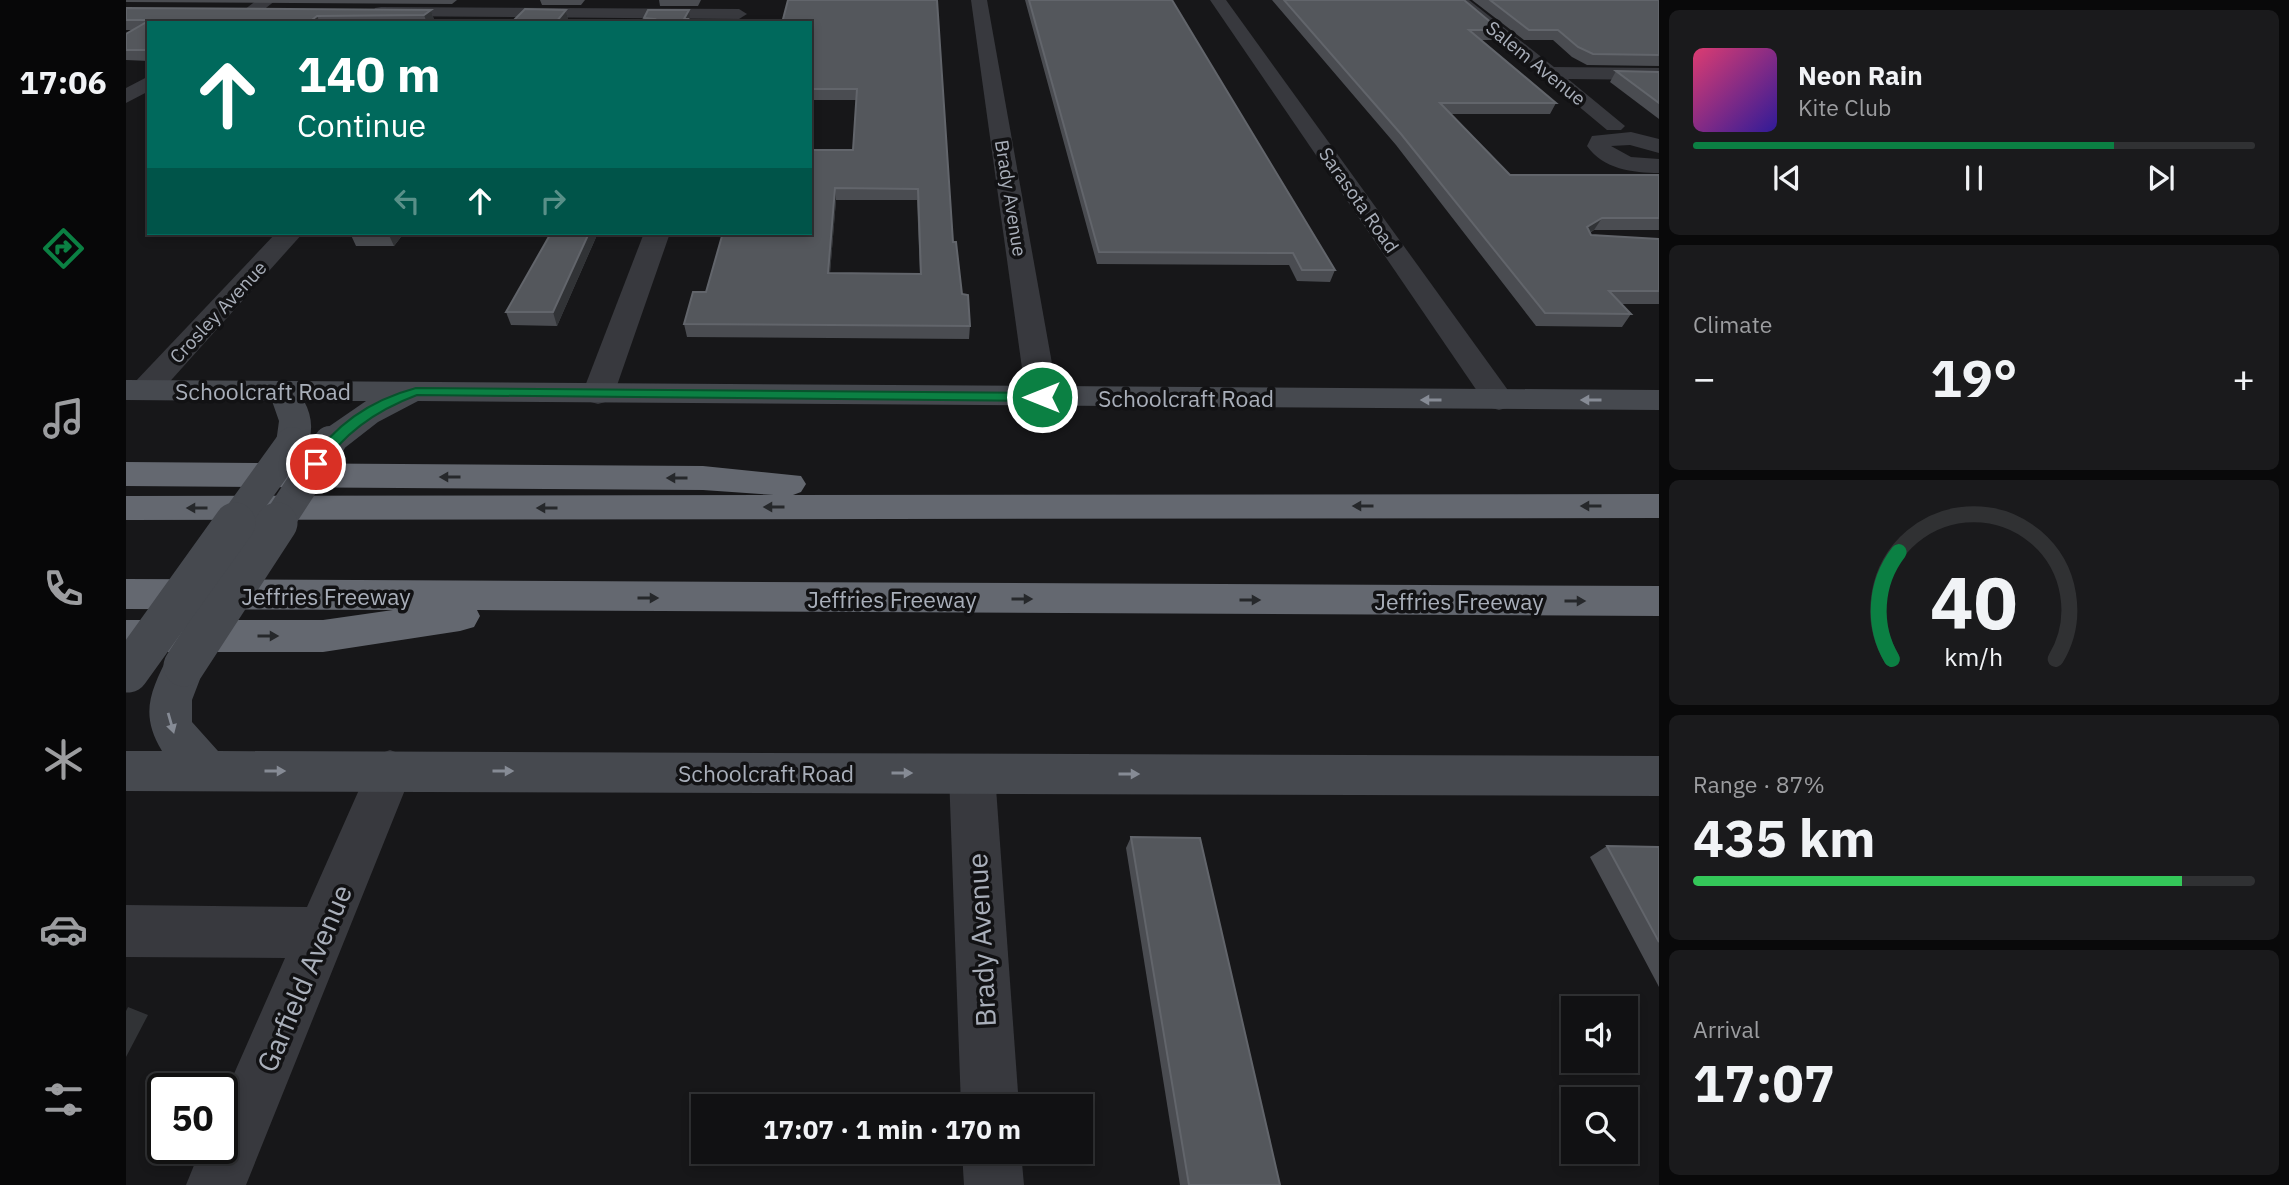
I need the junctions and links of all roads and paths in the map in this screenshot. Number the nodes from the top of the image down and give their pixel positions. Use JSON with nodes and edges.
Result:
{"nodes":[{"id":1,"x":979,"y":0,"type":"edge"},
{"id":2,"x":1218,"y":0,"type":"edge"},
{"id":3,"x":1459,"y":0,"type":"edge"},
{"id":4,"x":272,"y":6,"type":"edge"},
{"id":5,"x":219,"y":11,"type":"edge"},
{"id":6,"x":251,"y":11,"type":"junction"},
{"id":7,"x":368,"y":12,"type":"edge"},
{"id":8,"x":495,"y":12,"type":"edge"},
{"id":9,"x":740,"y":12,"type":"edge"},
{"id":10,"x":238,"y":21,"type":"edge"},
{"id":11,"x":1548,"y":73,"type":"junction"},
{"id":12,"x":1659,"y":74,"type":"edge"},
{"id":13,"x":147,"y":83,"type":"edge"},
{"id":14,"x":126,"y":97,"type":"edge"},
{"id":15,"x":1614,"y":126,"type":"dead end"},
{"id":16,"x":288,"y":235,"type":"edge"},
{"id":17,"x":656,"y":235,"type":"edge"},
{"id":18,"x":135,"y":390,"type":"edge"},
{"id":19,"x":281,"y":390,"type":"junction"},
{"id":20,"x":416,"y":391,"type":"junction"},
{"id":21,"x":597,"y":394,"type":"junction"},
{"id":22,"x":1042,"y":397,"type":"junction"},
{"id":23,"x":1499,"y":400,"type":"junction"},
{"id":24,"x":1659,"y":400,"type":"edge"},
{"id":25,"x":126,"y":474,"type":"edge"},
{"id":26,"x":1659,"y":506,"type":"edge"},
{"id":27,"x":1137,"y":507,"type":"junction"},
{"id":28,"x":126,"y":508,"type":"edge"},
{"id":29,"x":126,"y":594,"type":"edge"},
{"id":30,"x":580,"y":598,"type":"junction"},
{"id":31,"x":1659,"y":601,"type":"edge"},
{"id":32,"x":127,"y":661,"type":"edge"},
{"id":33,"x":390,"y":770,"type":"junction"},
{"id":34,"x":126,"y":771,"type":"edge"},
{"id":35,"x":207,"y":771,"type":"junction"},
{"id":36,"x":972,"y":774,"type":"junction"},
{"id":37,"x":1659,"y":776,"type":"edge"},
{"id":38,"x":126,"y":931,"type":"edge"},
{"id":39,"x":324,"y":933,"type":"junction"},
{"id":40,"x":989,"y":1094,"type":"edge"},
{"id":41,"x":993,"y":1164,"type":"edge"},
{"id":42,"x":216,"y":1185,"type":"edge"},
{"id":43,"x":994,"y":1185,"type":"edge"}],
"edges":[{"from":1,"to":22,"type":"street","name":"Brady Avenue"},
{"from":2,"to":23,"type":"street","name":"Sarasota Road"},
{"from":3,"to":11,"type":"street","name":"Salem Avenue"},
{"from":4,"to":6,"type":"street"},
{"from":5,"to":6,"type":"street"},
{"from":6,"to":10,"type":"street"},
{"from":7,"to":8,"type":"street"},
{"from":8,"to":9,"type":"street"},
{"from":11,"to":12,"type":"street"},
{"from":11,"to":15,"type":"street","name":"Salem Avenue"},
{"from":13,"to":14,"type":"street"},
{"from":16,"to":18,"type":"street","name":"Crosley Avenue"},
{"from":17,"to":21,"type":"street"},
{"from":18,"to":19,"type":"main road","name":"Schoolcraft Road"},
{"from":19,"to":20,"type":"main road","name":"Schoolcraft Road"},
{"from":19,"to":32,"type":"main road","bridge":true},
{"from":20,"to":21,"type":"main road","name":"Schoolcraft Road"},
{"from":20,"to":35,"type":"main road","one_way":true,"bridge":true},
{"from":21,"to":22,"type":"main road","name":"Schoolcraft Road"},
{"from":23,"to":22,"type":"main road","name":"Schoolcraft Road","one_way":true},
{"from":24,"to":23,"type":"main road","name":"Schoolcraft Road","one_way":true},
{"from":27,"to":25,"type":"highway","one_way":true},
{"from":26,"to":27,"type":"highway","one_way":true},
{"from":27,"to":28,"type":"highway","one_way":true},
{"from":29,"to":30,"type":"highway","name":"Jeffries Freeway"},
{"from":30,"to":31,"type":"highway","name":"Jeffries Freeway","one_way":true},
{"from":32,"to":30,"type":"highway","one_way":true},
{"from":35,"to":33,"type":"main road","name":"Schoolcraft Road","one_way":true},
{"from":33,"to":36,"type":"main road","name":"Schoolcraft Road","one_way":true},
{"from":33,"to":39,"type":"street","name":"Garfield Avenue"},
{"from":34,"to":35,"type":"main road","name":"Schoolcraft Road"},
{"from":36,"to":37,"type":"main road","name":"Schoolcraft Road","one_way":true},
{"from":36,"to":40,"type":"street","name":"Brady Avenue"},
{"from":38,"to":39,"type":"street"},
{"from":39,"to":42,"type":"street","name":"Garfield Avenue"},
{"from":41,"to":43,"type":"street"}]}
